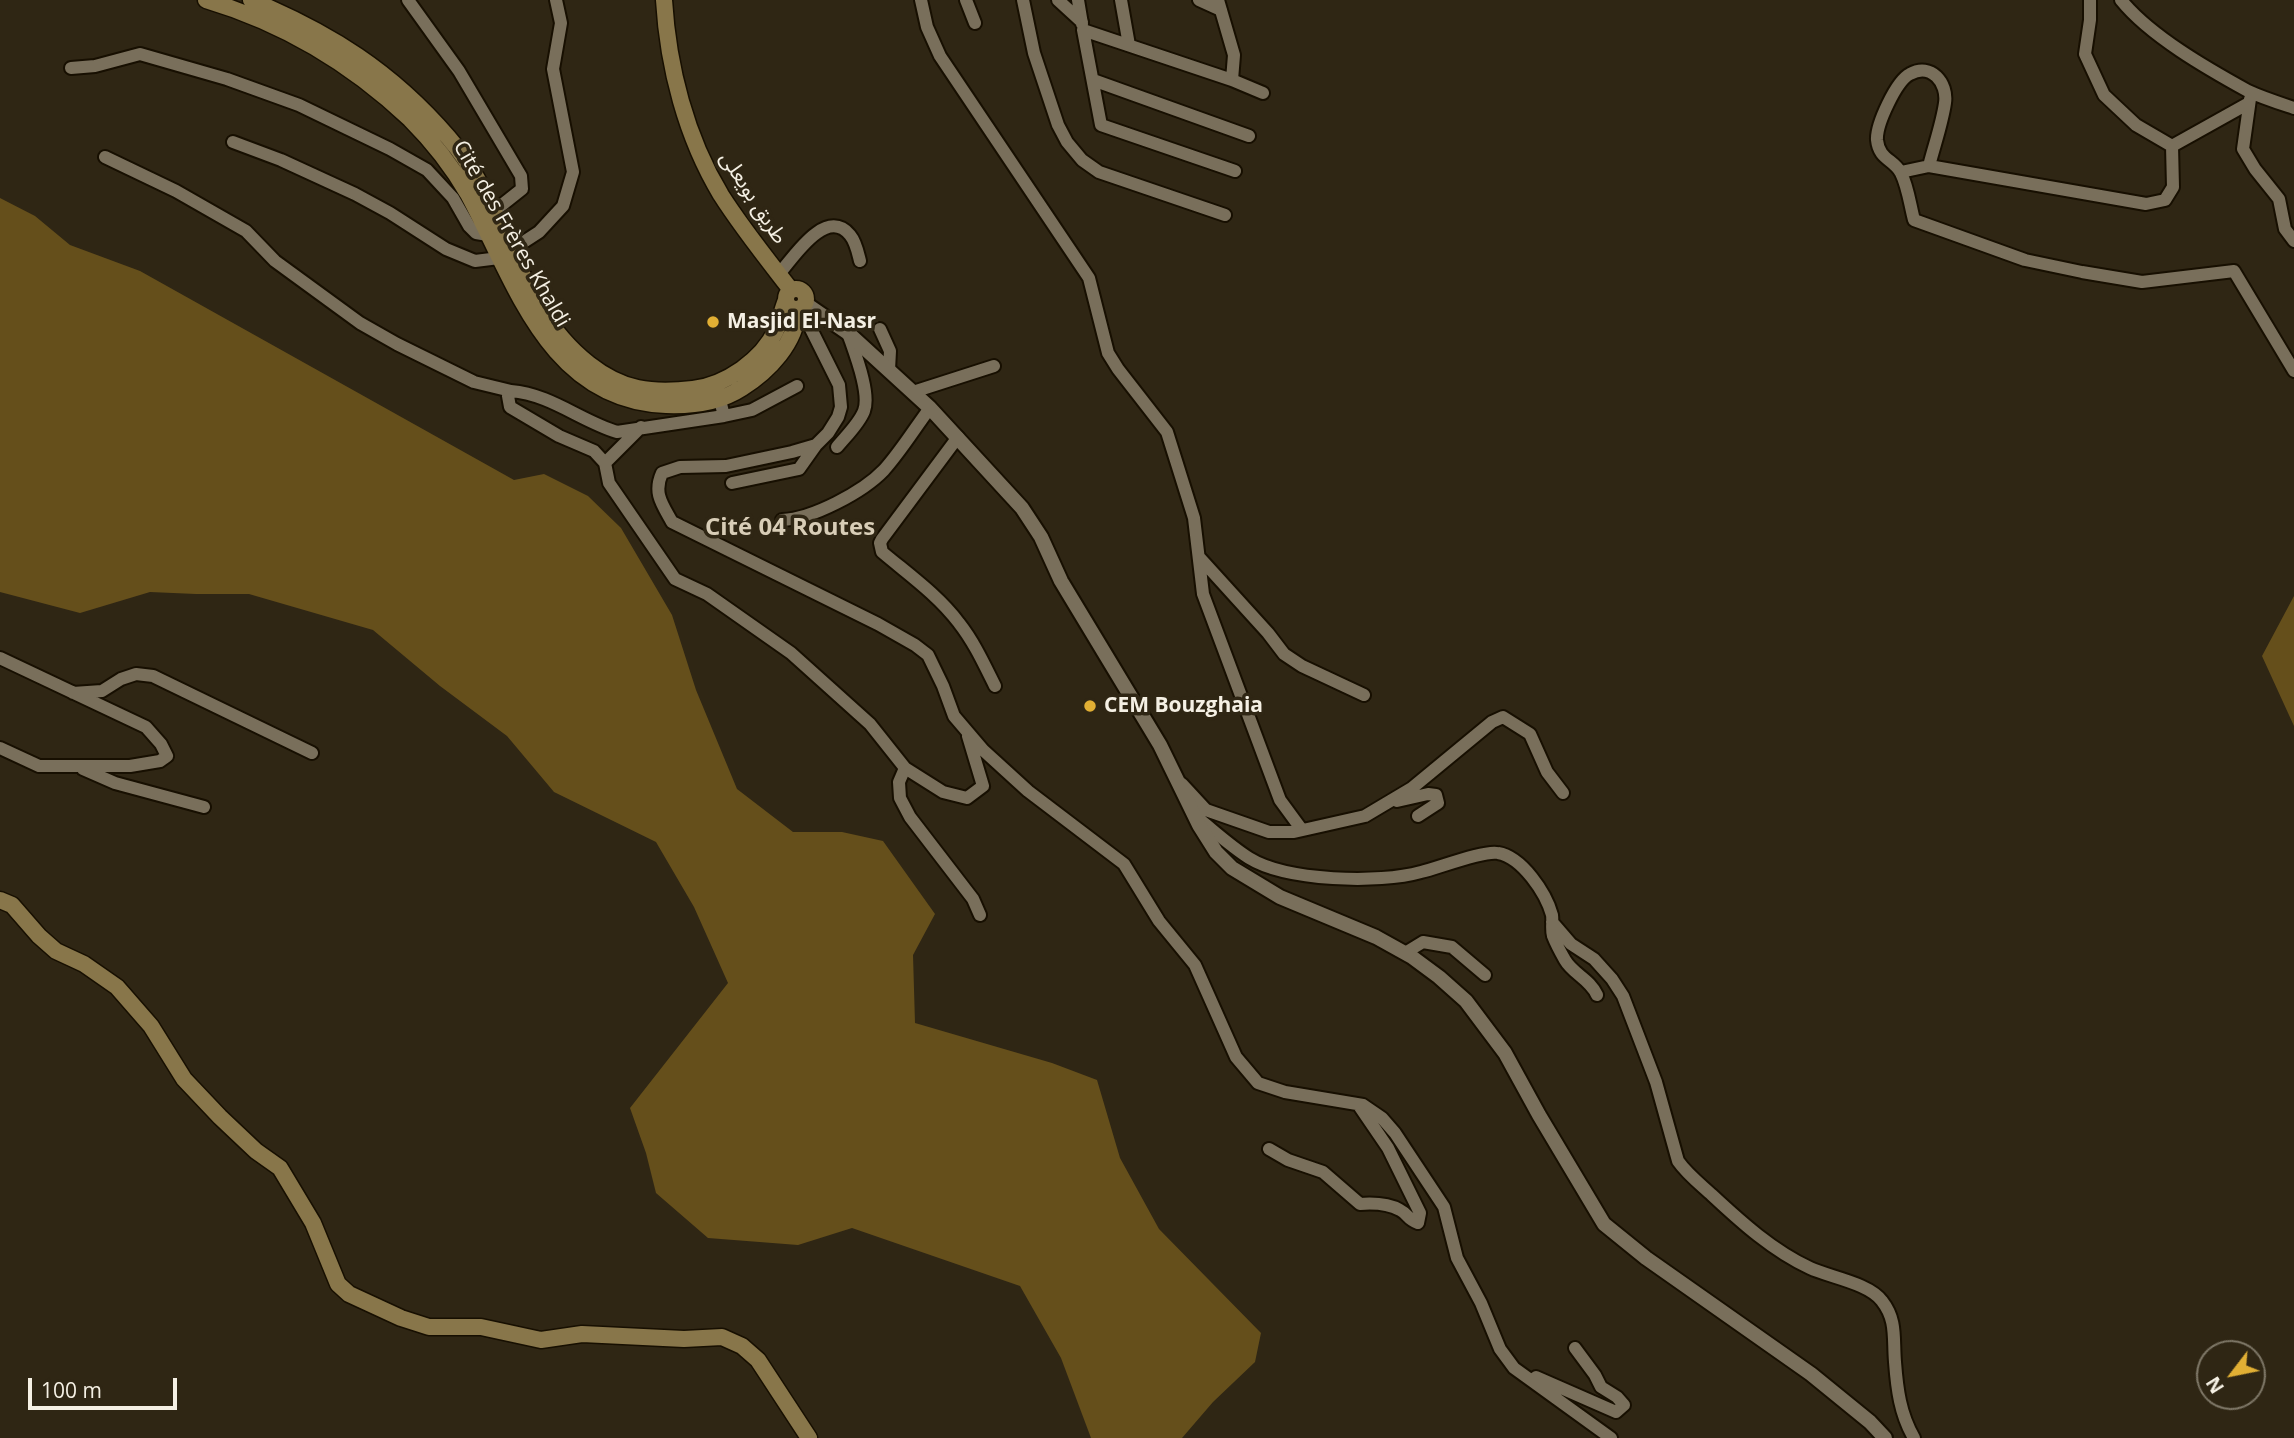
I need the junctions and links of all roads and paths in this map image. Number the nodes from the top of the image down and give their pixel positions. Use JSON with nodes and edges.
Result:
{"nodes":[{"id":1,"x":206,"y":0,"type":"edge"},
{"id":2,"x":251,"y":0,"type":"edge"},
{"id":3,"x":408,"y":0,"type":"edge"},
{"id":4,"x":556,"y":0,"type":"edge"},
{"id":5,"x":664,"y":0,"type":"edge"},
{"id":6,"x":921,"y":0,"type":"edge"},
{"id":7,"x":966,"y":0,"type":"edge"},
{"id":8,"x":1023,"y":0,"type":"edge"},
{"id":9,"x":1058,"y":0,"type":"edge"},
{"id":10,"x":1078,"y":0,"type":"edge"},
{"id":11,"x":1121,"y":0,"type":"edge"},
{"id":12,"x":1199,"y":0,"type":"edge"},
{"id":13,"x":2090,"y":0,"type":"edge"},
{"id":14,"x":2121,"y":0,"type":"edge"},
{"id":15,"x":1219,"y":5,"type":"edge"},
{"id":16,"x":975,"y":23,"type":"dead end"},
{"id":17,"x":1082,"y":26,"type":"junction"},
{"id":18,"x":1129,"y":45,"type":"junction"},
{"id":19,"x":71,"y":68,"type":"dead end"},
{"id":20,"x":1093,"y":80,"type":"junction"},
{"id":21,"x":1232,"y":80,"type":"junction"},
{"id":22,"x":1263,"y":93,"type":"dead end"},
{"id":23,"x":2250,"y":97,"type":"junction"},
{"id":24,"x":2294,"y":108,"type":"edge"},
{"id":25,"x":1249,"y":136,"type":"dead end"},
{"id":26,"x":233,"y":142,"type":"dead end"},
{"id":27,"x":2172,"y":146,"type":"junction"},
{"id":28,"x":106,"y":158,"type":"dead end"},
{"id":29,"x":1929,"y":166,"type":"junction"},
{"id":30,"x":1235,"y":172,"type":"dead end"},
{"id":31,"x":1901,"y":172,"type":"junction"},
{"id":32,"x":486,"y":214,"type":"junction"},
{"id":33,"x":1225,"y":215,"type":"dead end"},
{"id":34,"x":495,"y":233,"type":"junction"},
{"id":35,"x":2294,"y":241,"type":"edge"},
{"id":36,"x":505,"y":255,"type":"junction"},
{"id":37,"x":860,"y":261,"type":"dead end"},
{"id":38,"x":779,"y":274,"type":"junction"},
{"id":39,"x":796,"y":302,"type":"junction"},
{"id":40,"x":880,"y":329,"type":"dead end"},
{"id":41,"x":848,"y":333,"type":"junction"},
{"id":42,"x":873,"y":355,"type":"junction"},
{"id":43,"x":994,"y":366,"type":"dead end"},
{"id":44,"x":889,"y":370,"type":"junction"},
{"id":45,"x":860,"y":371,"type":"junction"},
{"id":46,"x":2294,"y":372,"type":"edge"},
{"id":47,"x":797,"y":386,"type":"dead end"},
{"id":48,"x":511,"y":391,"type":"junction"},
{"id":49,"x":913,"y":392,"type":"junction"},
{"id":50,"x":720,"y":400,"type":"junction"},
{"id":51,"x":930,"y":408,"type":"junction"},
{"id":52,"x":724,"y":416,"type":"junction"},
{"id":53,"x":641,"y":427,"type":"junction"},
{"id":54,"x":958,"y":437,"type":"junction"},
{"id":55,"x":816,"y":444,"type":"junction"},
{"id":56,"x":837,"y":447,"type":"dead end"},
{"id":57,"x":605,"y":463,"type":"junction"},
{"id":58,"x":732,"y":483,"type":"dead end"},
{"id":59,"x":782,"y":520,"type":"dead end"},
{"id":60,"x":1199,"y":556,"type":"junction"},
{"id":61,"x":0,"y":658,"type":"edge"},
{"id":62,"x":995,"y":686,"type":"dead end"},
{"id":63,"x":73,"y":693,"type":"junction"},
{"id":64,"x":1364,"y":695,"type":"dead end"},
{"id":65,"x":967,"y":733,"type":"junction"},
{"id":66,"x":0,"y":748,"type":"edge"},
{"id":67,"x":312,"y":753,"type":"dead end"},
{"id":68,"x":76,"y":766,"type":"junction"},
{"id":69,"x":905,"y":768,"type":"junction"},
{"id":70,"x":1177,"y":779,"type":"junction"},
{"id":71,"x":1563,"y":793,"type":"dead end"},
{"id":72,"x":1387,"y":803,"type":"junction"},
{"id":73,"x":204,"y":807,"type":"dead end"},
{"id":74,"x":1194,"y":814,"type":"junction"},
{"id":75,"x":1418,"y":816,"type":"dead end"},
{"id":76,"x":1302,"y":830,"type":"junction"},
{"id":77,"x":0,"y":900,"type":"edge"},
{"id":78,"x":980,"y":915,"type":"dead end"},
{"id":79,"x":1552,"y":922,"type":"junction"},
{"id":80,"x":1405,"y":953,"type":"junction"},
{"id":81,"x":1485,"y":975,"type":"dead end"},
{"id":82,"x":1597,"y":995,"type":"dead end"},
{"id":83,"x":1358,"y":1104,"type":"junction"},
{"id":84,"x":1269,"y":1149,"type":"dead end"},
{"id":85,"x":1575,"y":1348,"type":"dead end"},
{"id":86,"x":1514,"y":1368,"type":"junction"},
{"id":87,"x":809,"y":1438,"type":"edge"},
{"id":88,"x":1611,"y":1438,"type":"edge"},
{"id":89,"x":1885,"y":1438,"type":"edge"},
{"id":90,"x":1914,"y":1438,"type":"edge"}],
"edges":[{"from":1,"to":32,"type":"main road","name":"Cité des Frères Khaldi"},
{"from":2,"to":32,"type":"main road","name":"Cité des Frères Khaldi"},
{"from":3,"to":32,"type":"street"},
{"from":4,"to":36,"type":"street"},
{"from":5,"to":38,"type":"main road","name":"طريق بويعلى"},
{"from":6,"to":60,"type":"street"},
{"from":7,"to":16,"type":"street"},
{"from":8,"to":33,"type":"street"},
{"from":9,"to":17,"type":"street"},
{"from":10,"to":17,"type":"street"},
{"from":11,"to":18,"type":"street"},
{"from":12,"to":15,"type":"street"},
{"from":13,"to":27,"type":"street"},
{"from":14,"to":23,"type":"street"},
{"from":15,"to":21,"type":"street"},
{"from":17,"to":18,"type":"street"},
{"from":17,"to":20,"type":"street"},
{"from":18,"to":21,"type":"street"},
{"from":19,"to":34,"type":"street"},
{"from":20,"to":25,"type":"street"},
{"from":20,"to":30,"type":"street"},
{"from":21,"to":22,"type":"street"},
{"from":23,"to":24,"type":"street"},
{"from":23,"to":27,"type":"street"},
{"from":23,"to":35,"type":"street"},
{"from":26,"to":36,"type":"street"},
{"from":27,"to":29,"type":"street"},
{"from":28,"to":48,"type":"street"},
{"from":29,"to":31,"type":"street"},
{"from":29,"to":31,"type":"street"},
{"from":31,"to":46,"type":"street"},
{"from":32,"to":34,"type":"main road","name":"Cité des Frères Khaldi"},
{"from":34,"to":36,"type":"main road","name":"Cité des Frères Khaldi"},
{"from":36,"to":39,"type":"main road","name":"Cité des Frères Khaldi"},
{"from":36,"to":50,"type":"main road","name":"Cité des Frères Khaldi"},
{"from":37,"to":38,"type":"street"},
{"from":38,"to":39,"type":"main road","name":"طريق بويعلى"},
{"from":39,"to":41,"type":"street"},
{"from":39,"to":50,"type":"main road","name":"Cité des Frères Khaldi"},
{"from":39,"to":55,"type":"street"},
{"from":40,"to":44,"type":"street"},
{"from":41,"to":42,"type":"street"},
{"from":41,"to":45,"type":"street"},
{"from":42,"to":44,"type":"street"},
{"from":42,"to":45,"type":"street"},
{"from":43,"to":49,"type":"street"},
{"from":44,"to":49,"type":"street"},
{"from":45,"to":56,"type":"street"},
{"from":47,"to":52,"type":"street"},
{"from":48,"to":53,"type":"street"},
{"from":48,"to":57,"type":"street"},
{"from":49,"to":51,"type":"street"},
{"from":50,"to":52,"type":"street"},
{"from":51,"to":54,"type":"street"},
{"from":51,"to":59,"type":"street"},
{"from":52,"to":53,"type":"street"},
{"from":53,"to":57,"type":"street"},
{"from":54,"to":62,"type":"street"},
{"from":54,"to":70,"type":"street"},
{"from":55,"to":58,"type":"street"},
{"from":55,"to":65,"type":"street"},
{"from":57,"to":69,"type":"street"},
{"from":60,"to":64,"type":"street"},
{"from":60,"to":76,"type":"street"},
{"from":61,"to":63,"type":"street"},
{"from":63,"to":67,"type":"street"},
{"from":63,"to":68,"type":"street"},
{"from":65,"to":69,"type":"street"},
{"from":65,"to":83,"type":"street"},
{"from":66,"to":68,"type":"street"},
{"from":68,"to":73,"type":"street"},
{"from":69,"to":78,"type":"street"},
{"from":70,"to":74,"type":"street"},
{"from":70,"to":76,"type":"street"},
{"from":71,"to":72,"type":"street"},
{"from":72,"to":75,"type":"street"},
{"from":72,"to":76,"type":"street"},
{"from":74,"to":79,"type":"street"},
{"from":74,"to":80,"type":"street"},
{"from":77,"to":87,"type":"main road"},
{"from":79,"to":82,"type":"street"},
{"from":79,"to":90,"type":"street"},
{"from":80,"to":81,"type":"street"},
{"from":80,"to":89,"type":"street"},
{"from":83,"to":84,"type":"street"},
{"from":83,"to":86,"type":"street"},
{"from":85,"to":86,"type":"street"},
{"from":86,"to":88,"type":"street"}]}
